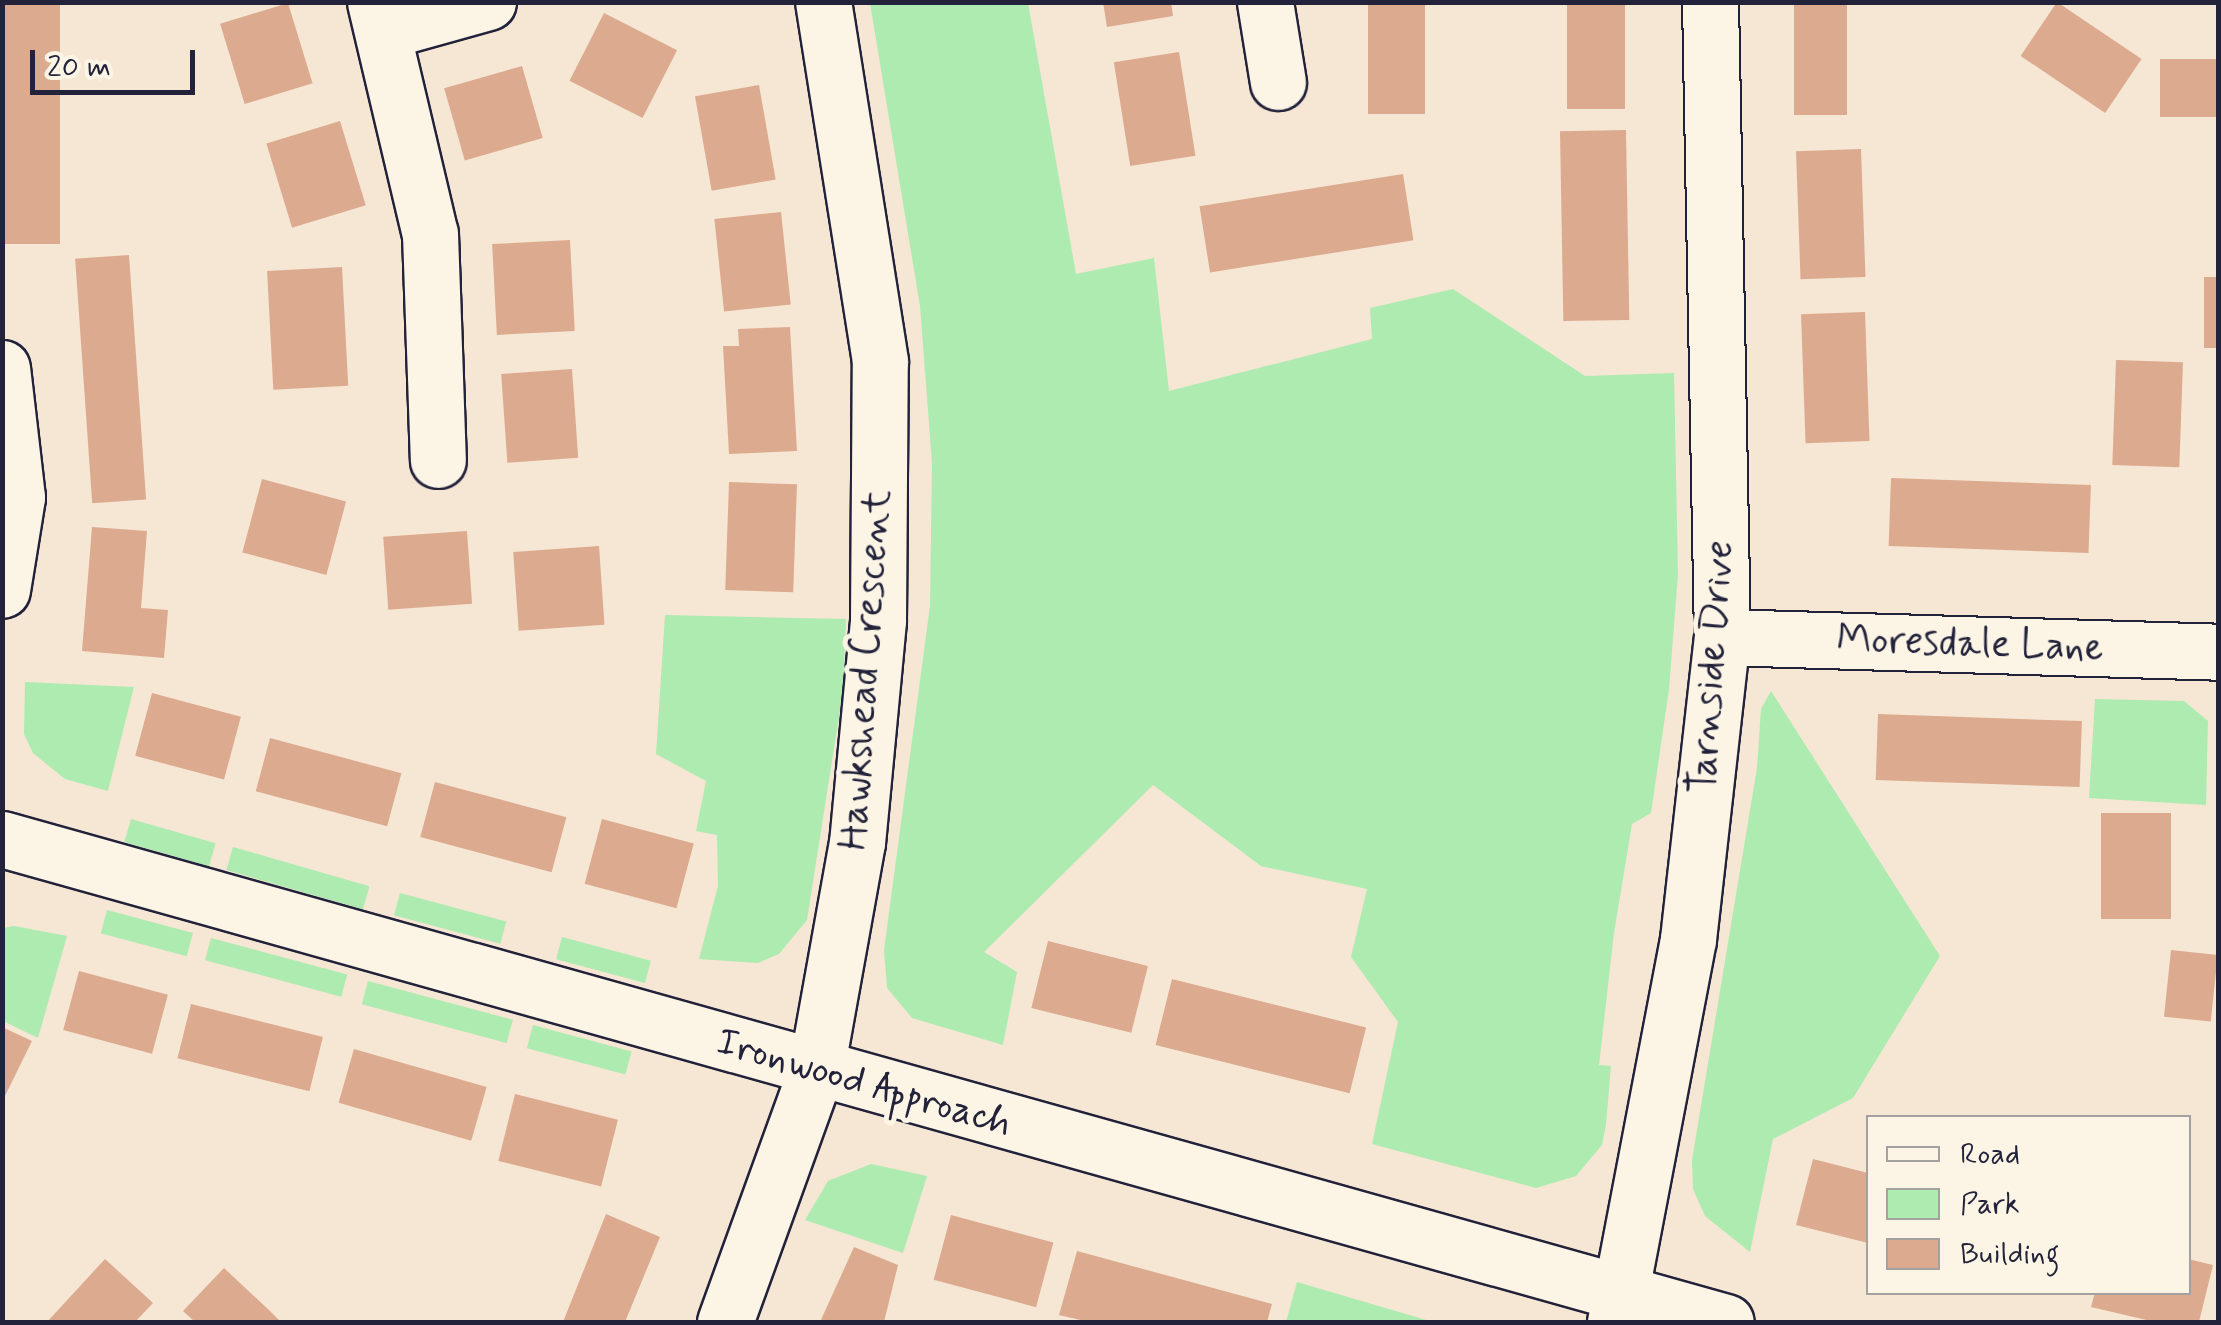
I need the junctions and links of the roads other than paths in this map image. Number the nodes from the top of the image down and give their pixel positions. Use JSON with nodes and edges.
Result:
{"nodes":[{"id":1,"x":488,"y":2,"type":"edge"},
{"id":2,"x":823,"y":2,"type":"edge"},
{"id":3,"x":1265,"y":2,"type":"edge"},
{"id":4,"x":1710,"y":2,"type":"edge"},
{"id":5,"x":379,"y":17,"type":"edge"},
{"id":6,"x":1278,"y":82,"type":"dead end"},
{"id":7,"x":2,"y":368,"type":"edge"},
{"id":8,"x":438,"y":460,"type":"dead end"},
{"id":9,"x":2,"y":590,"type":"edge"},
{"id":10,"x":1722,"y":637,"type":"junction"},
{"id":11,"x":2218,"y":652,"type":"edge"},
{"id":12,"x":2,"y":838,"type":"edge"},
{"id":13,"x":816,"y":1070,"type":"junction"},
{"id":14,"x":1620,"y":1308,"type":"edge"},
{"id":15,"x":725,"y":1322,"type":"edge"},
{"id":16,"x":1726,"y":1322,"type":"edge"}],
"edges":[{"from":1,"to":5,"type":"street"},
{"from":2,"to":13,"type":"street","name":"Hawkshead Crescent"},
{"from":3,"to":6,"type":"street"},
{"from":4,"to":10,"type":"street","name":"Tarnside Drive"},
{"from":5,"to":8,"type":"street"},
{"from":7,"to":9,"type":"street"},
{"from":10,"to":11,"type":"street","name":"Moresdale Lane"},
{"from":10,"to":14,"type":"street","name":"Tarnside Drive"},
{"from":12,"to":13,"type":"street","name":"Ironwood Approach"},
{"from":13,"to":14,"type":"street","name":"Ironwood Approach"},
{"from":13,"to":15,"type":"street","name":"Hawkshead Crescent"},
{"from":14,"to":16,"type":"street","name":"Ironwood Approach"}]}
